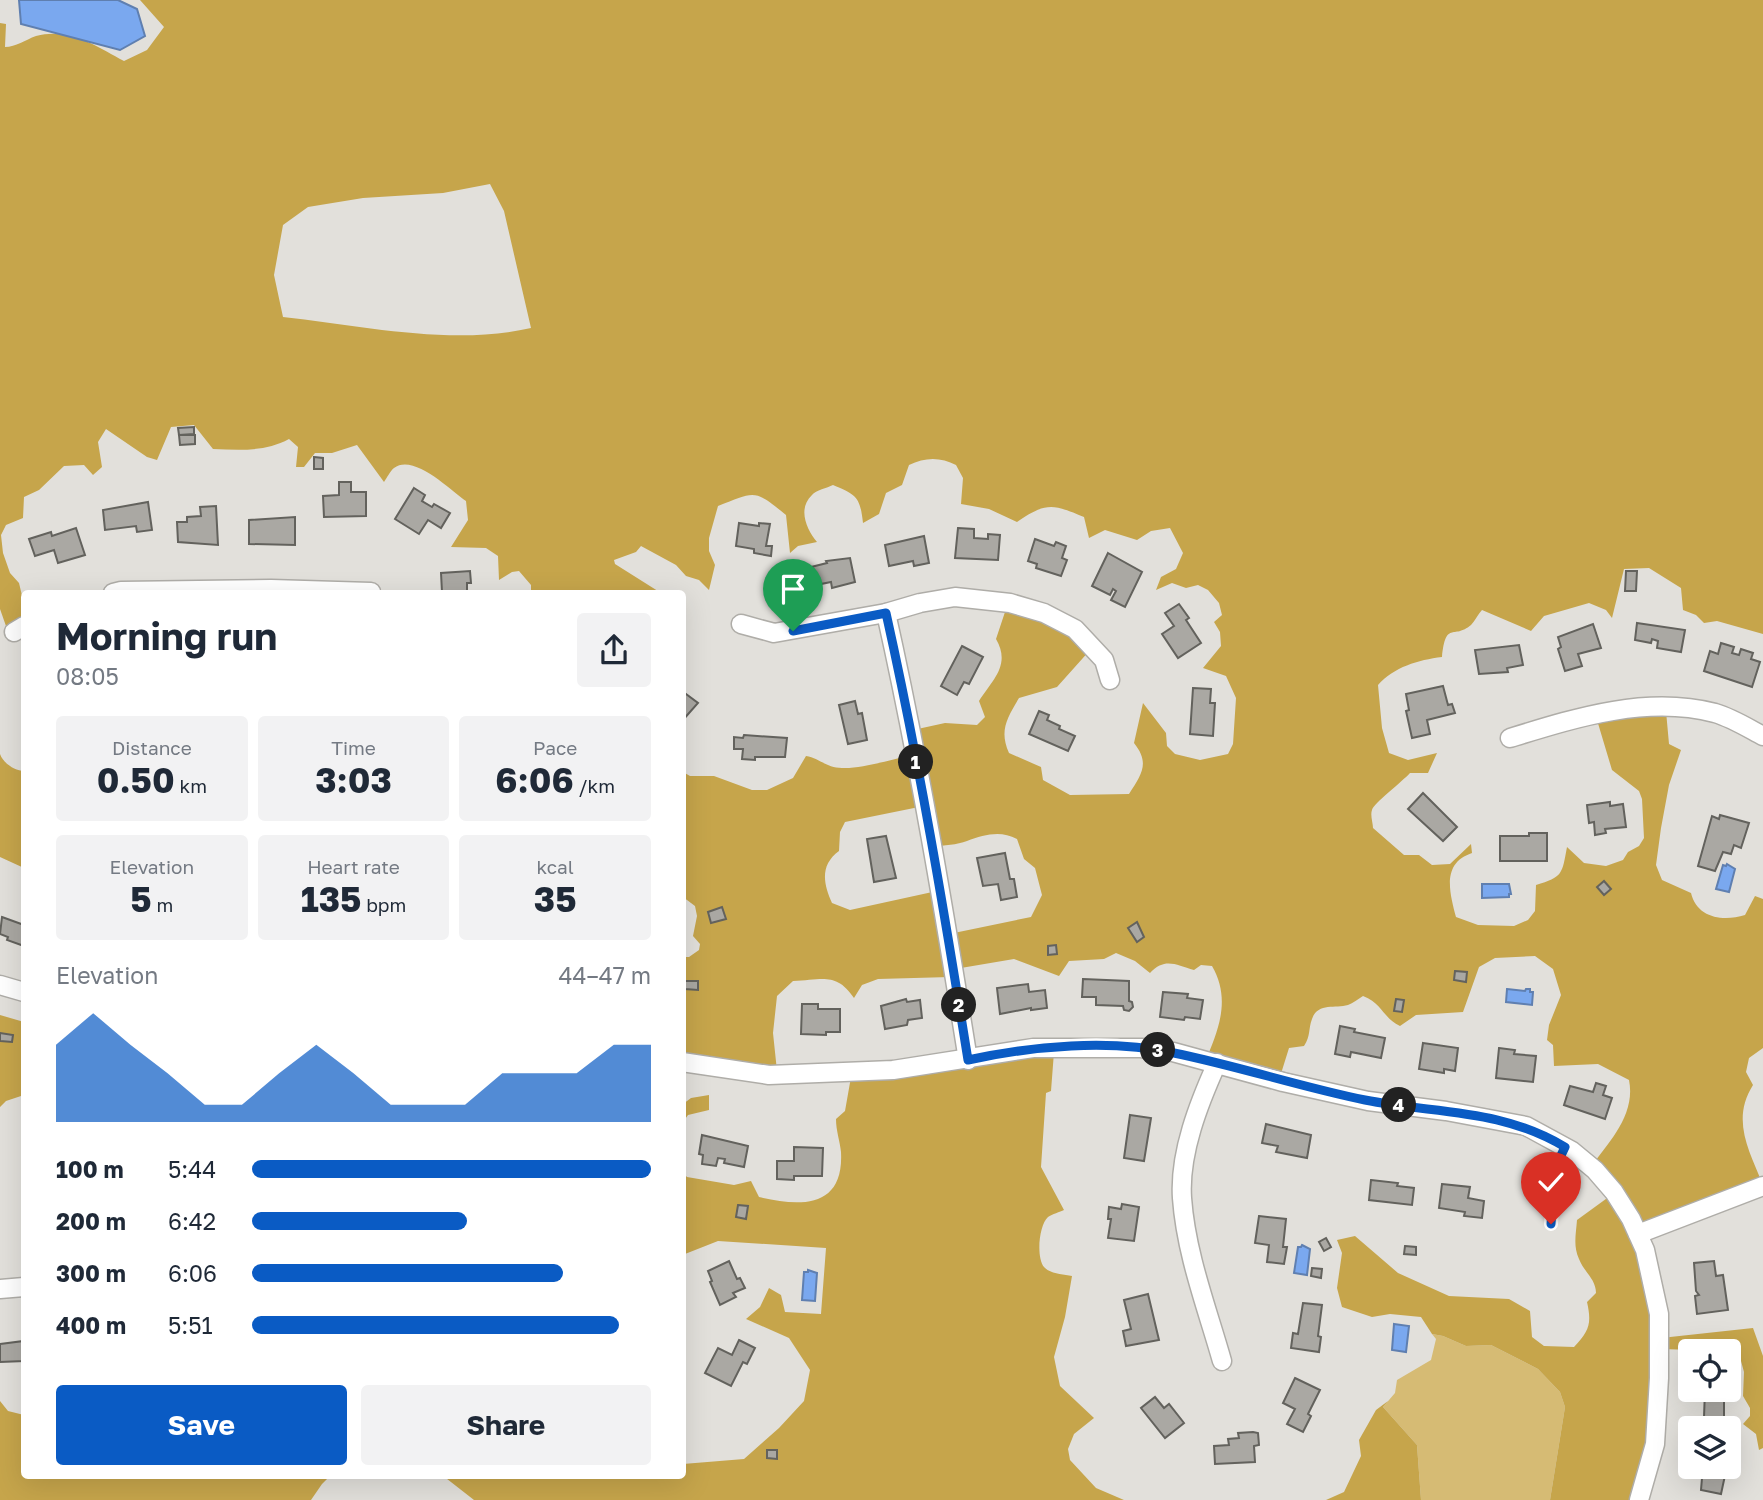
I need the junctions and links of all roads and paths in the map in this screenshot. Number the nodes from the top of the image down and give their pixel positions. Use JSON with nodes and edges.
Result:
{"nodes":[{"id":1,"x":886,"y":613,"type":"junction"},
{"id":2,"x":741,"y":624,"type":"dead end"},
{"id":3,"x":1110,"y":680,"type":"dead end"},
{"id":4,"x":1763,"y":736,"type":"edge"},
{"id":5,"x":1510,"y":738,"type":"dead end"},
{"id":6,"x":0,"y":985,"type":"edge"},
{"id":7,"x":21,"y":991,"type":"edge"},
{"id":8,"x":968,"y":1060,"type":"junction"},
{"id":9,"x":686,"y":1063,"type":"edge"},
{"id":10,"x":1217,"y":1063,"type":"junction"},
{"id":11,"x":1565,"y":1147,"type":"junction"},
{"id":12,"x":1763,"y":1186,"type":"edge"},
{"id":13,"x":1551,"y":1224,"type":"dead end"},
{"id":14,"x":1638,"y":1234,"type":"junction"},
{"id":15,"x":21,"y":1287,"type":"edge"},
{"id":16,"x":0,"y":1289,"type":"edge"},
{"id":17,"x":1222,"y":1361,"type":"dead end"},
{"id":18,"x":1639,"y":1500,"type":"edge"}],
"edges":[{"from":1,"to":2,"type":"street"},
{"from":1,"to":3,"type":"street"},
{"from":1,"to":8,"type":"street"},
{"from":4,"to":5,"type":"street"},
{"from":6,"to":7,"type":"street"},
{"from":8,"to":9,"type":"street"},
{"from":8,"to":10,"type":"street"},
{"from":10,"to":11,"type":"street"},
{"from":10,"to":17,"type":"street"},
{"from":11,"to":13,"type":"lane"},
{"from":11,"to":14,"type":"street"},
{"from":12,"to":14,"type":"street"},
{"from":14,"to":18,"type":"street"},
{"from":15,"to":16,"type":"street"}]}
